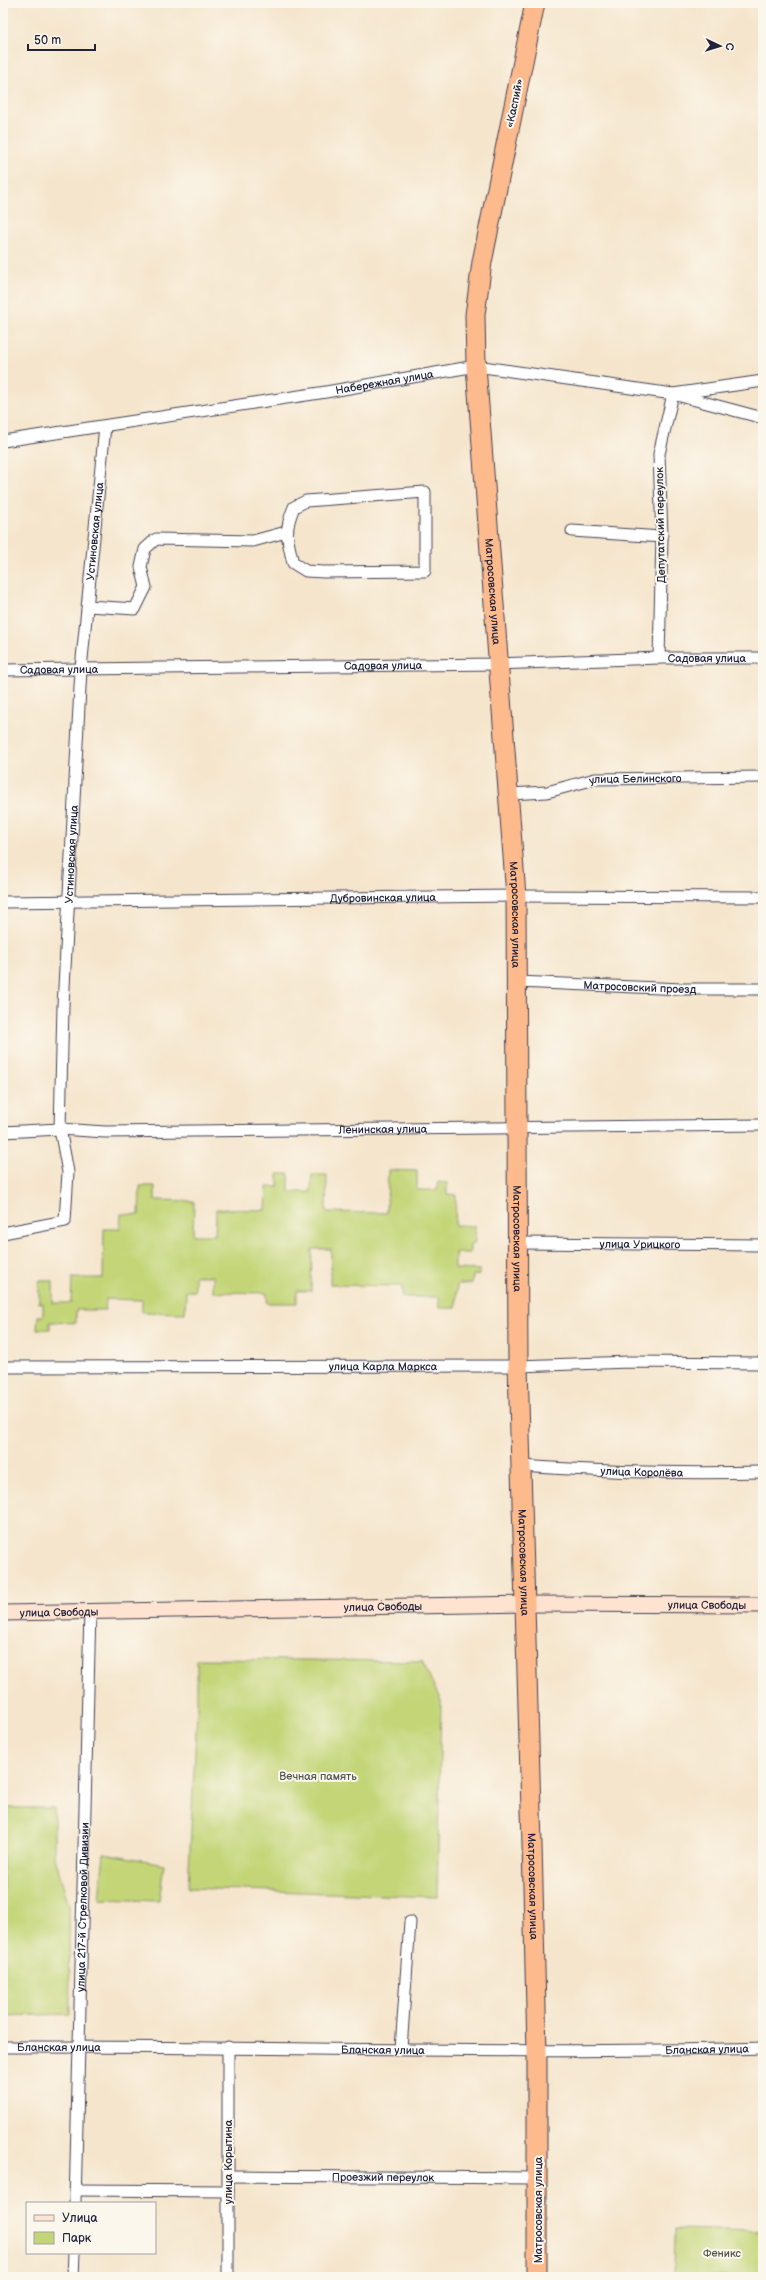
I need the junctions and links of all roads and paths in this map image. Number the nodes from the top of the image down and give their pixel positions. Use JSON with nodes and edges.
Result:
{"nodes":[{"id":1,"x":535,"y":3,"type":"edge"},
{"id":2,"x":493,"y":202,"type":"joint"},
{"id":3,"x":476,"y":366,"type":"junction"},
{"id":4,"x":763,"y":381,"type":"edge"},
{"id":5,"x":673,"y":394,"type":"junction"},
{"id":6,"x":763,"y":418,"type":"edge"},
{"id":7,"x":105,"y":426,"type":"junction"},
{"id":8,"x":3,"y":441,"type":"edge"},
{"id":9,"x":572,"y":531,"type":"dead end"},
{"id":10,"x":286,"y":532,"type":"junction"},
{"id":11,"x":662,"y":537,"type":"junction"},
{"id":12,"x":88,"y":606,"type":"junction"},
{"id":13,"x":659,"y":658,"type":"junction"},
{"id":14,"x":763,"y":658,"type":"edge"},
{"id":15,"x":498,"y":664,"type":"junction"},
{"id":16,"x":81,"y":669,"type":"junction"},
{"id":17,"x":3,"y":670,"type":"edge"},
{"id":18,"x":763,"y":776,"type":"edge"},
{"id":19,"x":509,"y":794,"type":"junction"},
{"id":20,"x":516,"y":896,"type":"junction"},
{"id":21,"x":763,"y":897,"type":"edge"},
{"id":22,"x":69,"y":900,"type":"junction"},
{"id":23,"x":3,"y":902,"type":"edge"},
{"id":24,"x":517,"y":982,"type":"junction"},
{"id":25,"x":763,"y":989,"type":"edge"},
{"id":26,"x":763,"y":1125,"type":"edge"},
{"id":27,"x":60,"y":1129,"type":"junction"},
{"id":28,"x":516,"y":1129,"type":"junction"},
{"id":29,"x":3,"y":1132,"type":"edge"},
{"id":30,"x":3,"y":1232,"type":"edge"},
{"id":31,"x":517,"y":1243,"type":"junction"},
{"id":32,"x":763,"y":1245,"type":"edge"},
{"id":33,"x":763,"y":1362,"type":"edge"},
{"id":34,"x":518,"y":1366,"type":"junction"},
{"id":35,"x":3,"y":1367,"type":"edge"},
{"id":36,"x":521,"y":1466,"type":"junction"},
{"id":37,"x":763,"y":1472,"type":"edge"},
{"id":38,"x":526,"y":1604,"type":"junction"},
{"id":39,"x":763,"y":1605,"type":"edge"},
{"id":40,"x":90,"y":1611,"type":"junction"},
{"id":41,"x":3,"y":1613,"type":"edge"},
{"id":42,"x":410,"y":1922,"type":"dead end"},
{"id":43,"x":80,"y":2046,"type":"junction"},
{"id":44,"x":3,"y":2047,"type":"edge"},
{"id":45,"x":228,"y":2047,"type":"junction"},
{"id":46,"x":763,"y":2048,"type":"edge"},
{"id":47,"x":401,"y":2049,"type":"junction"},
{"id":48,"x":536,"y":2051,"type":"junction"},
{"id":49,"x":229,"y":2176,"type":"junction"},
{"id":50,"x":538,"y":2178,"type":"junction"},
{"id":51,"x":75,"y":2190,"type":"junction"},
{"id":52,"x":228,"y":2191,"type":"junction"},
{"id":53,"x":75,"y":2202,"type":"edge"},
{"id":54,"x":74,"y":2254,"type":"edge"},
{"id":55,"x":73,"y":2277,"type":"edge"},
{"id":56,"x":228,"y":2277,"type":"edge"},
{"id":57,"x":538,"y":2277,"type":"edge"}],
"edges":[{"from":1,"to":2,"type":"highway","name":"«Каспий»"},
{"from":2,"to":3,"type":"highway","name":"Матросовская улица"},
{"from":3,"to":5,"type":"street","name":"Набережная улица"},
{"from":3,"to":7,"type":"street","name":"Набережная улица"},
{"from":3,"to":15,"type":"highway","name":"Матросовская улица"},
{"from":4,"to":5,"type":"street"},
{"from":5,"to":6,"type":"street","name":"Набережная улица"},
{"from":5,"to":11,"type":"street","name":"Депутатский переулок"},
{"from":7,"to":8,"type":"street","name":"Набережная улица"},
{"from":7,"to":12,"type":"street","name":"Устиновская улица"},
{"from":9,"to":11,"type":"street"},
{"from":10,"to":10,"type":"street"},
{"from":10,"to":12,"type":"street"},
{"from":11,"to":13,"type":"street","name":"Депутатский переулок"},
{"from":12,"to":16,"type":"street","name":"Устиновская улица"},
{"from":13,"to":14,"type":"street","name":"Садовая улица"},
{"from":13,"to":15,"type":"street","name":"Садовая улица"},
{"from":15,"to":16,"type":"street","name":"Садовая улица"},
{"from":15,"to":19,"type":"highway","name":"Матросовская улица"},
{"from":16,"to":17,"type":"street","name":"Садовая улица"},
{"from":16,"to":22,"type":"street","name":"Устиновская улица"},
{"from":18,"to":19,"type":"street","name":"улица Белинского"},
{"from":19,"to":20,"type":"highway","name":"Матросовская улица"},
{"from":20,"to":21,"type":"street","name":"Дубровинская улица"},
{"from":20,"to":22,"type":"street","name":"Дубровинская улица"},
{"from":20,"to":24,"type":"highway","name":"Матросовская улица"},
{"from":22,"to":23,"type":"street","name":"Дубровинская улица"},
{"from":22,"to":27,"type":"street","name":"Устиновская улица"},
{"from":24,"to":25,"type":"street","name":"Матросовский проезд"},
{"from":24,"to":28,"type":"highway","name":"Матросовская улица"},
{"from":26,"to":28,"type":"street","name":"Ленинская улица"},
{"from":27,"to":28,"type":"street","name":"Ленинская улица"},
{"from":27,"to":29,"type":"street","name":"Ленинская улица"},
{"from":27,"to":30,"type":"street","name":"Устиновская улица"},
{"from":28,"to":31,"type":"highway","name":"Матросовская улица"},
{"from":31,"to":32,"type":"street","name":"улица Урицкого"},
{"from":31,"to":34,"type":"highway","name":"Матросовская улица"},
{"from":33,"to":34,"type":"street","name":"улица Карла Маркса"},
{"from":34,"to":35,"type":"street","name":"улица Карла Маркса"},
{"from":34,"to":36,"type":"highway","name":"Матросовская улица"},
{"from":36,"to":37,"type":"street","name":"улица Королёва"},
{"from":36,"to":38,"type":"highway","name":"Матросовская улица"},
{"from":38,"to":39,"type":"main road","name":"улица Свободы"},
{"from":38,"to":40,"type":"main road","name":"улица Свободы"},
{"from":38,"to":48,"type":"highway","name":"Матросовская улица"},
{"from":40,"to":41,"type":"main road","name":"улица Свободы"},
{"from":40,"to":43,"type":"street","name":"улица 217-й Стрелковой Дивизии"},
{"from":42,"to":47,"type":"street"},
{"from":43,"to":44,"type":"street","name":"Бланская улица"},
{"from":43,"to":45,"type":"street","name":"Бланская улица"},
{"from":43,"to":51,"type":"street","name":"улица 217-й Стрелковой Дивизии"},
{"from":45,"to":47,"type":"street","name":"Бланская улица"},
{"from":45,"to":49,"type":"street","name":"улица Корытина"},
{"from":46,"to":48,"type":"street","name":"Бланская улица"},
{"from":47,"to":48,"type":"street","name":"Бланская улица"},
{"from":48,"to":50,"type":"highway","name":"Матросовская улица"},
{"from":49,"to":50,"type":"street","name":"Проезжий переулок"},
{"from":49,"to":52,"type":"street","name":"улица Корытина"},
{"from":50,"to":57,"type":"highway","name":"Матросовская улица"},
{"from":51,"to":52,"type":"street"},
{"from":51,"to":53,"type":"street","name":"улица 217-й Стрелковой Дивизии"},
{"from":52,"to":56,"type":"street","name":"улица Корытина"},
{"from":54,"to":55,"type":"street"}]}
